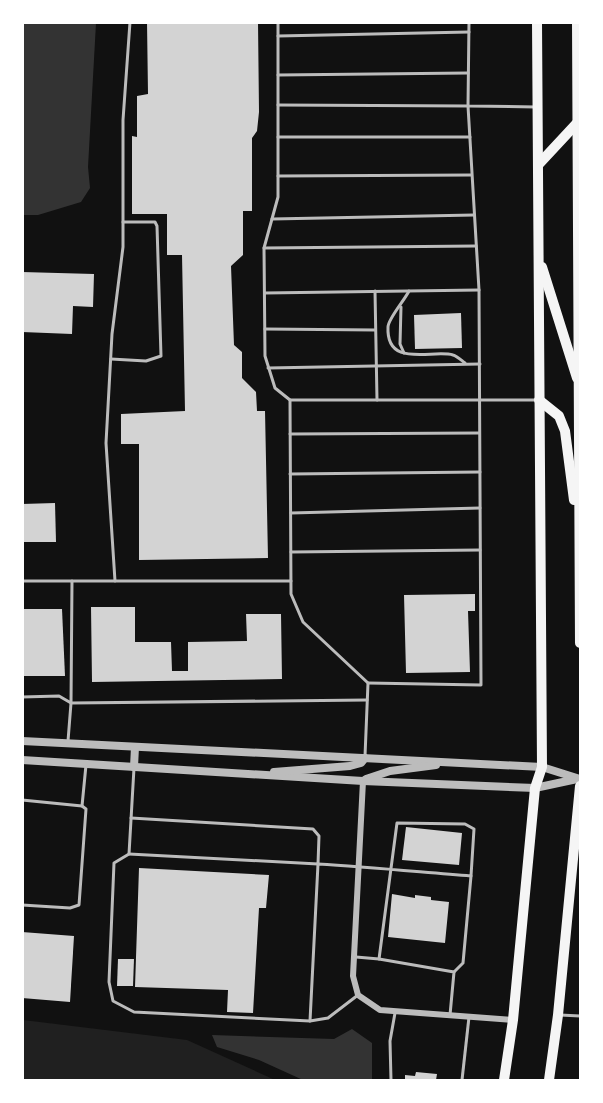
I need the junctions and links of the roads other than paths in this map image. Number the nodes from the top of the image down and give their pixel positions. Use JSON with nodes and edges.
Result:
{"nodes":[{"id":1,"x":130,"y":22,"type":"edge"},
{"id":2,"x":278,"y":22,"type":"edge"},
{"id":3,"x":469,"y":22,"type":"edge"},
{"id":4,"x":537,"y":22,"type":"edge"},
{"id":5,"x":578,"y":22,"type":"edge"},
{"id":6,"x":469,"y":32,"type":"junction"},
{"id":7,"x":278,"y":36,"type":"junction"},
{"id":8,"x":468,"y":73,"type":"junction"},
{"id":9,"x":278,"y":75,"type":"junction"},
{"id":10,"x":278,"y":105,"type":"junction"},
{"id":11,"x":468,"y":106,"type":"junction"},
{"id":12,"x":537,"y":107,"type":"junction"},
{"id":13,"x":579,"y":122,"type":"edge"},
{"id":14,"x":278,"y":137,"type":"junction"},
{"id":15,"x":470,"y":137,"type":"junction"},
{"id":16,"x":538,"y":165,"type":"junction"},
{"id":17,"x":472,"y":175,"type":"junction"},
{"id":18,"x":278,"y":176,"type":"junction"},
{"id":19,"x":475,"y":215,"type":"junction"},
{"id":20,"x":272,"y":219,"type":"junction"},
{"id":21,"x":123,"y":222,"type":"junction"},
{"id":22,"x":476,"y":246,"type":"junction"},
{"id":23,"x":264,"y":248,"type":"junction"},
{"id":24,"x":538,"y":252,"type":"junction"},
{"id":25,"x":479,"y":290,"type":"junction"},
{"id":26,"x":375,"y":291,"type":"junction"},
{"id":27,"x":409,"y":291,"type":"junction"},
{"id":28,"x":264,"y":293,"type":"junction"},
{"id":29,"x":401,"y":308,"type":"junction"},
{"id":30,"x":265,"y":329,"type":"junction"},
{"id":31,"x":375,"y":330,"type":"junction"},
{"id":32,"x":405,"y":355,"type":"junction"},
{"id":33,"x":111,"y":359,"type":"junction"},
{"id":34,"x":466,"y":364,"type":"junction"},
{"id":35,"x":480,"y":364,"type":"junction"},
{"id":36,"x":376,"y":366,"type":"junction"},
{"id":37,"x":268,"y":368,"type":"junction"},
{"id":38,"x":579,"y":381,"type":"edge"},
{"id":39,"x":290,"y":400,"type":"junction"},
{"id":40,"x":377,"y":400,"type":"junction"},
{"id":41,"x":479,"y":400,"type":"junction"},
{"id":42,"x":539,"y":400,"type":"junction"},
{"id":43,"x":479,"y":433,"type":"junction"},
{"id":44,"x":290,"y":434,"type":"junction"},
{"id":45,"x":580,"y":455,"type":"edge"},
{"id":46,"x":480,"y":472,"type":"junction"},
{"id":47,"x":290,"y":474,"type":"junction"},
{"id":48,"x":480,"y":508,"type":"junction"},
{"id":49,"x":291,"y":513,"type":"junction"},
{"id":50,"x":580,"y":548,"type":"edge"},
{"id":51,"x":480,"y":550,"type":"junction"},
{"id":52,"x":291,"y":552,"type":"junction"},
{"id":53,"x":72,"y":580,"type":"junction"},
{"id":54,"x":22,"y":581,"type":"edge"},
{"id":55,"x":115,"y":581,"type":"junction"},
{"id":56,"x":291,"y":581,"type":"junction"},
{"id":57,"x":580,"y":596,"type":"edge"},
{"id":58,"x":580,"y":643,"type":"edge"},
{"id":59,"x":368,"y":683,"type":"junction"},
{"id":60,"x":22,"y":697,"type":"edge"},
{"id":61,"x":367,"y":700,"type":"junction"},
{"id":62,"x":71,"y":703,"type":"junction"},
{"id":63,"x":22,"y":741,"type":"edge"},
{"id":64,"x":68,"y":743,"type":"junction"},
{"id":65,"x":135,"y":747,"type":"junction"},
{"id":66,"x":365,"y":758,"type":"junction"},
{"id":67,"x":22,"y":760,"type":"edge"},
{"id":68,"x":455,"y":763,"type":"junction"},
{"id":69,"x":86,"y":764,"type":"junction"},
{"id":70,"x":134,"y":767,"type":"junction"},
{"id":71,"x":542,"y":767,"type":"junction"},
{"id":72,"x":258,"y":774,"type":"junction"},
{"id":73,"x":580,"y":779,"type":"edge"},
{"id":74,"x":363,"y":781,"type":"junction"},
{"id":75,"x":580,"y":786,"type":"edge"},
{"id":76,"x":535,"y":788,"type":"junction"},
{"id":77,"x":22,"y":801,"type":"edge"},
{"id":78,"x":82,"y":806,"type":"junction"},
{"id":79,"x":131,"y":818,"type":"junction"},
{"id":80,"x":129,"y":854,"type":"junction"},
{"id":81,"x":318,"y":864,"type":"junction"},
{"id":82,"x":359,"y":866,"type":"junction"},
{"id":83,"x":391,"y":869,"type":"junction"},
{"id":84,"x":471,"y":876,"type":"junction"},
{"id":85,"x":22,"y":905,"type":"edge"},
{"id":86,"x":354,"y":956,"type":"junction"},
{"id":87,"x":379,"y":959,"type":"junction"},
{"id":88,"x":454,"y":972,"type":"junction"},
{"id":89,"x":358,"y":995,"type":"junction"},
{"id":90,"x":395,"y":1011,"type":"junction"},
{"id":91,"x":450,"y":1015,"type":"junction"},
{"id":92,"x":558,"y":1015,"type":"junction"},
{"id":93,"x":580,"y":1016,"type":"edge"},
{"id":94,"x":469,"y":1017,"type":"junction"},
{"id":95,"x":513,"y":1020,"type":"junction"},
{"id":96,"x":310,"y":1021,"type":"junction"},
{"id":97,"x":391,"y":1080,"type":"edge"},
{"id":98,"x":462,"y":1080,"type":"edge"},
{"id":99,"x":504,"y":1080,"type":"edge"},
{"id":100,"x":549,"y":1080,"type":"edge"}],
"edges":[{"from":1,"to":21,"type":"lane"},
{"from":2,"to":7,"type":"lane"},
{"from":3,"to":6,"type":"lane"},
{"from":4,"to":12,"type":"main road"},
{"from":5,"to":13,"type":"main road"},
{"from":6,"to":7,"type":"lane"},
{"from":6,"to":8,"type":"lane"},
{"from":7,"to":9,"type":"lane"},
{"from":8,"to":9,"type":"lane"},
{"from":8,"to":11,"type":"lane"},
{"from":9,"to":10,"type":"lane"},
{"from":10,"to":11,"type":"lane"},
{"from":10,"to":14,"type":"lane"},
{"from":11,"to":12,"type":"lane"},
{"from":11,"to":15,"type":"lane"},
{"from":12,"to":16,"type":"main road"},
{"from":13,"to":16,"type":"main road"},
{"from":13,"to":38,"type":"main road"},
{"from":14,"to":15,"type":"lane"},
{"from":14,"to":18,"type":"lane"},
{"from":15,"to":17,"type":"lane"},
{"from":16,"to":24,"type":"main road"},
{"from":17,"to":18,"type":"lane"},
{"from":17,"to":19,"type":"lane"},
{"from":18,"to":20,"type":"lane"},
{"from":19,"to":20,"type":"lane"},
{"from":19,"to":22,"type":"lane"},
{"from":20,"to":23,"type":"lane"},
{"from":21,"to":33,"type":"lane"},
{"from":21,"to":33,"type":"lane"},
{"from":22,"to":23,"type":"lane"},
{"from":22,"to":25,"type":"lane"},
{"from":23,"to":28,"type":"lane"},
{"from":24,"to":38,"type":"main road"},
{"from":24,"to":42,"type":"main road"},
{"from":25,"to":27,"type":"lane"},
{"from":25,"to":35,"type":"lane"},
{"from":26,"to":27,"type":"lane"},
{"from":26,"to":28,"type":"lane"},
{"from":26,"to":31,"type":"lane"},
{"from":27,"to":29,"type":"lane"},
{"from":28,"to":30,"type":"lane"},
{"from":29,"to":32,"type":"lane"},
{"from":29,"to":32,"type":"lane"},
{"from":30,"to":31,"type":"lane"},
{"from":30,"to":37,"type":"lane"},
{"from":31,"to":36,"type":"lane"},
{"from":32,"to":34,"type":"lane"},
{"from":33,"to":55,"type":"lane"},
{"from":34,"to":35,"type":"lane"},
{"from":34,"to":36,"type":"lane"},
{"from":35,"to":41,"type":"lane"},
{"from":36,"to":37,"type":"lane"},
{"from":36,"to":40,"type":"lane"},
{"from":37,"to":39,"type":"lane"},
{"from":38,"to":45,"type":"main road"},
{"from":39,"to":40,"type":"lane"},
{"from":39,"to":44,"type":"lane"},
{"from":40,"to":41,"type":"lane"},
{"from":41,"to":42,"type":"lane"},
{"from":41,"to":43,"type":"lane"},
{"from":42,"to":50,"type":"main road"},
{"from":42,"to":71,"type":"main road"},
{"from":43,"to":44,"type":"lane"},
{"from":43,"to":46,"type":"lane"},
{"from":44,"to":47,"type":"lane"},
{"from":45,"to":50,"type":"main road"},
{"from":46,"to":47,"type":"lane"},
{"from":46,"to":48,"type":"lane"},
{"from":47,"to":49,"type":"lane"},
{"from":48,"to":49,"type":"lane"},
{"from":48,"to":51,"type":"lane"},
{"from":49,"to":52,"type":"lane"},
{"from":50,"to":57,"type":"main road"},
{"from":51,"to":52,"type":"lane"},
{"from":51,"to":59,"type":"lane"},
{"from":52,"to":56,"type":"lane"},
{"from":53,"to":54,"type":"lane"},
{"from":53,"to":55,"type":"lane"},
{"from":53,"to":62,"type":"lane"},
{"from":55,"to":56,"type":"lane"},
{"from":56,"to":59,"type":"lane"},
{"from":57,"to":58,"type":"main road"},
{"from":59,"to":61,"type":"lane"},
{"from":60,"to":62,"type":"lane"},
{"from":61,"to":62,"type":"lane"},
{"from":61,"to":66,"type":"lane"},
{"from":62,"to":64,"type":"lane"},
{"from":63,"to":64,"type":"street"},
{"from":64,"to":65,"type":"street"},
{"from":65,"to":66,"type":"street"},
{"from":65,"to":70,"type":"street"},
{"from":66,"to":68,"type":"street"},
{"from":66,"to":72,"type":"street"},
{"from":67,"to":69,"type":"street"},
{"from":68,"to":71,"type":"street"},
{"from":68,"to":74,"type":"street"},
{"from":69,"to":70,"type":"street"},
{"from":69,"to":78,"type":"lane"},
{"from":70,"to":72,"type":"street"},
{"from":70,"to":79,"type":"lane"},
{"from":71,"to":73,"type":"street"},
{"from":71,"to":76,"type":"main road"},
{"from":72,"to":74,"type":"street"},
{"from":73,"to":76,"type":"street"},
{"from":74,"to":76,"type":"street"},
{"from":74,"to":82,"type":"street"},
{"from":75,"to":92,"type":"main road"},
{"from":76,"to":95,"type":"main road"},
{"from":77,"to":78,"type":"lane"},
{"from":78,"to":85,"type":"lane"},
{"from":79,"to":80,"type":"lane"},
{"from":79,"to":81,"type":"lane"},
{"from":80,"to":81,"type":"lane"},
{"from":80,"to":96,"type":"lane"},
{"from":81,"to":82,"type":"lane"},
{"from":81,"to":96,"type":"lane"},
{"from":82,"to":83,"type":"lane"},
{"from":82,"to":86,"type":"street"},
{"from":83,"to":84,"type":"lane"},
{"from":83,"to":84,"type":"lane"},
{"from":83,"to":87,"type":"lane"},
{"from":84,"to":88,"type":"lane"},
{"from":86,"to":87,"type":"lane"},
{"from":86,"to":89,"type":"street"},
{"from":87,"to":88,"type":"lane"},
{"from":88,"to":91,"type":"lane"},
{"from":89,"to":90,"type":"street"},
{"from":89,"to":96,"type":"lane"},
{"from":90,"to":91,"type":"street"},
{"from":90,"to":97,"type":"lane"},
{"from":91,"to":94,"type":"street"},
{"from":92,"to":93,"type":"lane"},
{"from":92,"to":100,"type":"main road"},
{"from":94,"to":95,"type":"street"},
{"from":94,"to":98,"type":"lane"},
{"from":95,"to":99,"type":"main road"}]}
